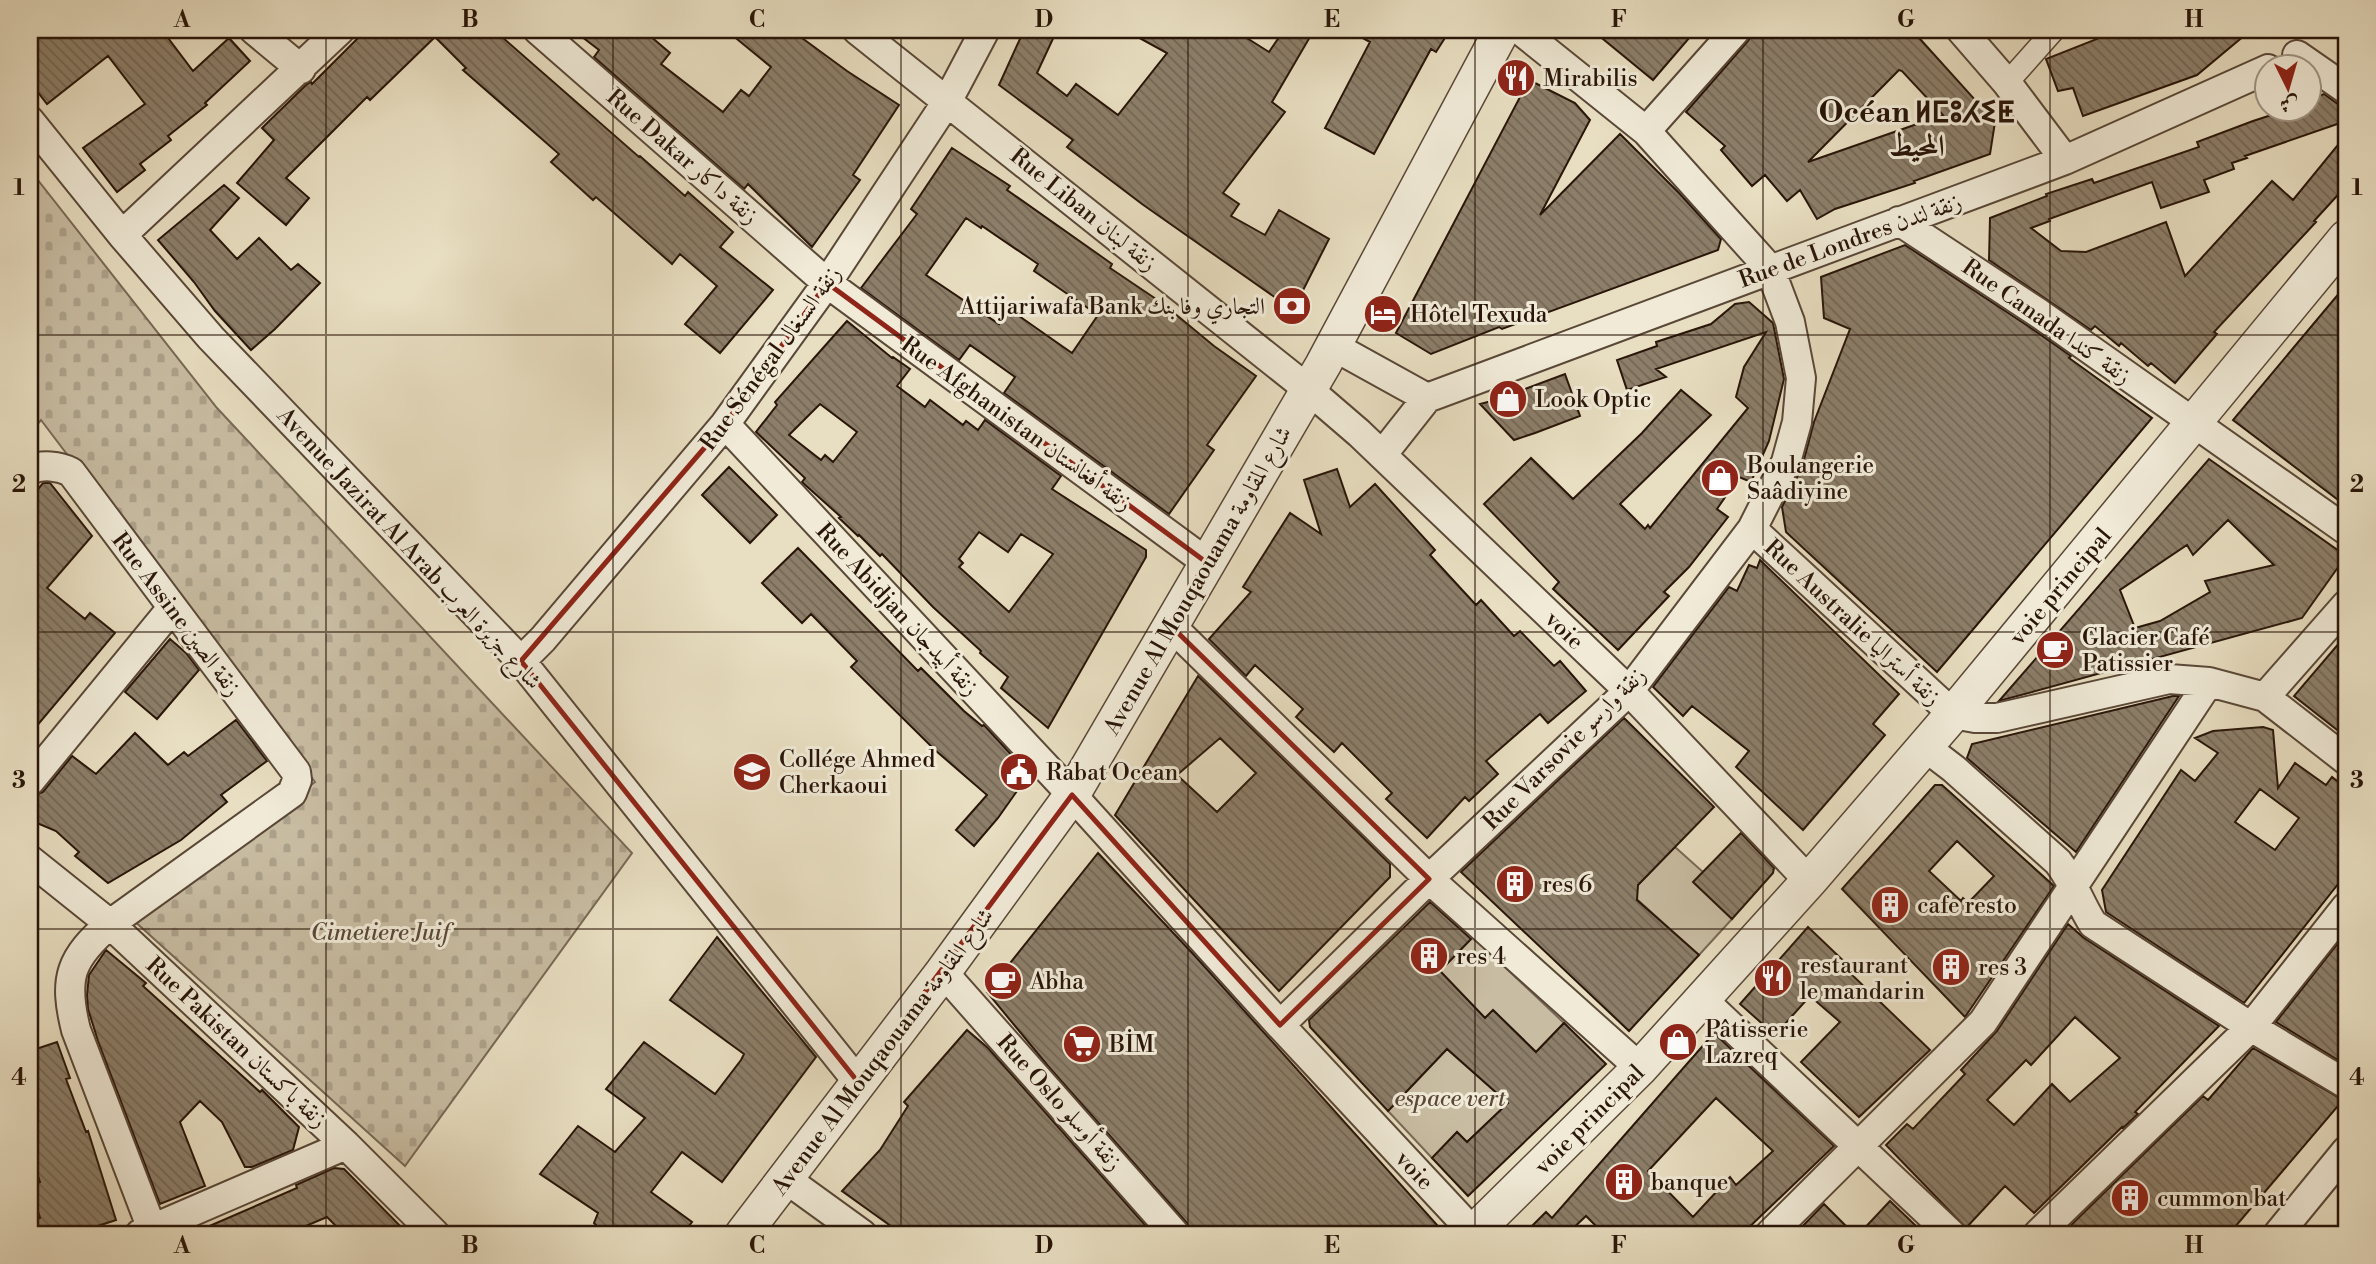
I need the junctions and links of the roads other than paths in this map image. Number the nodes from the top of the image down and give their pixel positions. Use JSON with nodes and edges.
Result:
{"nodes":[{"id":1,"x":254,"y":30,"type":"edge"},
{"id":2,"x":340,"y":30,"type":"edge"},
{"id":3,"x":538,"y":30,"type":"edge"},
{"id":4,"x":857,"y":30,"type":"edge"},
{"id":5,"x":985,"y":30,"type":"edge"},
{"id":6,"x":1502,"y":30,"type":"edge"},
{"id":7,"x":1520,"y":30,"type":"edge"},
{"id":8,"x":1736,"y":30,"type":"edge"},
{"id":9,"x":1961,"y":30,"type":"edge"},
{"id":10,"x":2054,"y":30,"type":"edge"},
{"id":11,"x":301,"y":69,"type":"junction"},
{"id":12,"x":2254,"y":69,"type":"edge"},
{"id":13,"x":2324,"y":77,"type":"edge"},
{"id":14,"x":2007,"y":83,"type":"junction"},
{"id":15,"x":2346,"y":89,"type":"edge"},
{"id":16,"x":948,"y":100,"type":"junction"},
{"id":17,"x":30,"y":121,"type":"edge"},
{"id":18,"x":1646,"y":131,"type":"junction"},
{"id":19,"x":2065,"y":160,"type":"junction"},
{"id":20,"x":1899,"y":221,"type":"junction"},
{"id":21,"x":122,"y":235,"type":"junction"},
{"id":22,"x":2346,"y":238,"type":"edge"},
{"id":23,"x":1770,"y":270,"type":"junction"},
{"id":24,"x":827,"y":283,"type":"junction"},
{"id":25,"x":1333,"y":346,"type":"junction"},
{"id":26,"x":1309,"y":390,"type":"junction"},
{"id":27,"x":1427,"y":398,"type":"junction"},
{"id":28,"x":724,"y":424,"type":"junction"},
{"id":29,"x":2193,"y":424,"type":"junction"},
{"id":30,"x":1382,"y":456,"type":"junction"},
{"id":31,"x":30,"y":470,"type":"edge"},
{"id":32,"x":1752,"y":529,"type":"junction"},
{"id":33,"x":2346,"y":530,"type":"edge"},
{"id":34,"x":1206,"y":562,"type":"junction"},
{"id":35,"x":2346,"y":605,"type":"edge"},
{"id":36,"x":172,"y":608,"type":"junction"},
{"id":37,"x":1170,"y":625,"type":"junction"},
{"id":38,"x":521,"y":661,"type":"junction"},
{"id":39,"x":2209,"y":682,"type":"junction"},
{"id":40,"x":1629,"y":691,"type":"junction"},
{"id":41,"x":2266,"y":697,"type":"junction"},
{"id":42,"x":1953,"y":714,"type":"junction"},
{"id":43,"x":1924,"y":747,"type":"junction"},
{"id":44,"x":2346,"y":760,"type":"edge"},
{"id":45,"x":30,"y":780,"type":"edge"},
{"id":46,"x":1072,"y":795,"type":"junction"},
{"id":47,"x":30,"y":860,"type":"edge"},
{"id":48,"x":1429,"y":879,"type":"junction"},
{"id":49,"x":1809,"y":881,"type":"junction"},
{"id":50,"x":2073,"y":886,"type":"junction"},
{"id":51,"x":2346,"y":907,"type":"edge"},
{"id":52,"x":110,"y":923,"type":"junction"},
{"id":53,"x":943,"y":972,"type":"junction"},
{"id":54,"x":1702,"y":999,"type":"junction"},
{"id":55,"x":1280,"y":1025,"type":"junction"},
{"id":56,"x":2251,"y":1027,"type":"junction"},
{"id":57,"x":1640,"y":1068,"type":"junction"},
{"id":58,"x":858,"y":1082,"type":"junction"},
{"id":59,"x":2346,"y":1084,"type":"edge"},
{"id":60,"x":346,"y":1144,"type":"junction"},
{"id":61,"x":1860,"y":1147,"type":"junction"},
{"id":62,"x":2346,"y":1151,"type":"edge"},
{"id":63,"x":786,"y":1179,"type":"junction"},
{"id":64,"x":146,"y":1232,"type":"edge"},
{"id":65,"x":435,"y":1234,"type":"edge"},
{"id":66,"x":743,"y":1234,"type":"edge"},
{"id":67,"x":862,"y":1234,"type":"edge"},
{"id":68,"x":1175,"y":1234,"type":"edge"},
{"id":69,"x":1473,"y":1234,"type":"edge"},
{"id":70,"x":1770,"y":1234,"type":"edge"},
{"id":71,"x":1951,"y":1234,"type":"edge"},
{"id":72,"x":2038,"y":1234,"type":"edge"},
{"id":73,"x":2278,"y":1234,"type":"edge"}],
"edges":[{"from":1,"to":11,"type":"street"},
{"from":2,"to":11,"type":"street"},
{"from":3,"to":24,"type":"street","name":"Rue Dakar زنقة داكار"},
{"from":4,"to":16,"type":"street","name":"Rue Liban زنقة لبنان"},
{"from":5,"to":16,"type":"street","name":"Rue Sénégal زنقة السنغال"},
{"from":6,"to":25,"type":"street","name":"Avenue Al Mouqaouama شارع المقاومة"},
{"from":7,"to":18,"type":"street"},
{"from":8,"to":18,"type":"street"},
{"from":9,"to":14,"type":"street"},
{"from":10,"to":14,"type":"street"},
{"from":11,"to":21,"type":"street"},
{"from":12,"to":19,"type":"street","name":"Rue de Londres زنقة لندن"},
{"from":13,"to":15,"type":"street"},
{"from":14,"to":19,"type":"street"},
{"from":16,"to":24,"type":"street","name":"Rue Sénégal زنقة السنغال"},
{"from":16,"to":26,"type":"street","name":"Rue Liban زنقة لبنان"},
{"from":17,"to":21,"type":"street","name":"Avenue Jazirat Al Arab شارع جزيرة العرب"},
{"from":18,"to":23,"type":"street"},
{"from":19,"to":20,"type":"street","name":"Rue de Londres زنقة لندن"},
{"from":20,"to":23,"type":"street","name":"Rue de Londres زنقة لندن"},
{"from":20,"to":29,"type":"street","name":"Rue Canada زنقة كندا"},
{"from":21,"to":38,"type":"street","name":"Avenue Jazirat Al Arab شارع جزيرة العرب"},
{"from":22,"to":29,"type":"street","name":"voie principal"},
{"from":23,"to":27,"type":"street","name":"Rue de Londres زنقة لندن"},
{"from":23,"to":32,"type":"street","name":"Rue Varsovie زنقة وارسو"},
{"from":24,"to":28,"type":"street","name":"Rue Sénégal زنقة السنغال"},
{"from":24,"to":34,"type":"street","name":"Rue Afghanistan زنقة أفغانستان"},
{"from":25,"to":26,"type":"street","name":"Avenue Al Mouqaouama شارع المقاومة"},
{"from":25,"to":27,"type":"street"},
{"from":26,"to":30,"type":"street","name":"voie"},
{"from":26,"to":34,"type":"street","name":"Avenue Al Mouqaouama شارع المقاومة"},
{"from":27,"to":30,"type":"street"},
{"from":28,"to":38,"type":"street","name":"Rue Sénégal زنقة السنغال"},
{"from":28,"to":46,"type":"street","name":"Rue Abidjan زنقة أبيدجان"},
{"from":29,"to":33,"type":"street","name":"Rue Canada زنقة كندا"},
{"from":29,"to":42,"type":"street","name":"voie principal"},
{"from":30,"to":40,"type":"street","name":"voie"},
{"from":31,"to":36,"type":"street","name":"Rue Assine زنقة الصين"},
{"from":32,"to":40,"type":"street","name":"Rue Varsovie زنقة وارسو"},
{"from":32,"to":42,"type":"street","name":"Rue Australie زنقة أستراليا"},
{"from":34,"to":37,"type":"street","name":"Avenue Al Mouqaouama شارع المقاومة"},
{"from":35,"to":41,"type":"street"},
{"from":36,"to":45,"type":"street"},
{"from":36,"to":52,"type":"street","name":"Rue Assine زنقة الصين"},
{"from":37,"to":46,"type":"street","name":"Avenue Al Mouqaouama شارع المقاومة"},
{"from":37,"to":48,"type":"street"},
{"from":38,"to":58,"type":"street","name":"Avenue Jazirat Al Arab شارع جزيرة العرب"},
{"from":39,"to":41,"type":"street"},
{"from":39,"to":42,"type":"street"},
{"from":39,"to":50,"type":"street"},
{"from":40,"to":48,"type":"street","name":"Rue Varsovie زنقة وارسو"},
{"from":40,"to":49,"type":"street","name":"voie"},
{"from":41,"to":44,"type":"street"},
{"from":42,"to":43,"type":"street","name":"voie principal"},
{"from":43,"to":49,"type":"street","name":"voie principal"},
{"from":43,"to":50,"type":"street"},
{"from":46,"to":53,"type":"street","name":"Avenue Al Mouqaouama شارع المقاومة"},
{"from":46,"to":55,"type":"street","name":"voie"},
{"from":47,"to":52,"type":"street","name":"Rue Pakistan زنقة باكستان"},
{"from":48,"to":55,"type":"street","name":"Rue Varsovie زنقة وارسو"},
{"from":48,"to":57,"type":"street"},
{"from":49,"to":54,"type":"street","name":"voie principal"},
{"from":50,"to":56,"type":"street"},
{"from":50,"to":61,"type":"street"},
{"from":51,"to":56,"type":"street"},
{"from":52,"to":60,"type":"street","name":"Rue Pakistan زنقة باكستان"},
{"from":52,"to":64,"type":"street"},
{"from":53,"to":58,"type":"street","name":"Avenue Al Mouqaouama شارع المقاومة"},
{"from":53,"to":68,"type":"street","name":"Rue Oslo زنقة أوسلو"},
{"from":54,"to":57,"type":"street","name":"voie principal"},
{"from":54,"to":61,"type":"street"},
{"from":55,"to":69,"type":"street","name":"voie"},
{"from":56,"to":59,"type":"street"},
{"from":56,"to":72,"type":"street"},
{"from":57,"to":69,"type":"street","name":"voie principal"},
{"from":58,"to":63,"type":"street","name":"Avenue Al Mouqaouama شارع المقاومة"},
{"from":60,"to":64,"type":"street"},
{"from":60,"to":65,"type":"street","name":"Rue Pakistan زنقة باكستان"},
{"from":61,"to":70,"type":"street"},
{"from":61,"to":71,"type":"street"},
{"from":62,"to":73,"type":"street"},
{"from":63,"to":66,"type":"street","name":"Avenue Al Mouqaouama شارع المقاومة"},
{"from":63,"to":67,"type":"street"}]}
